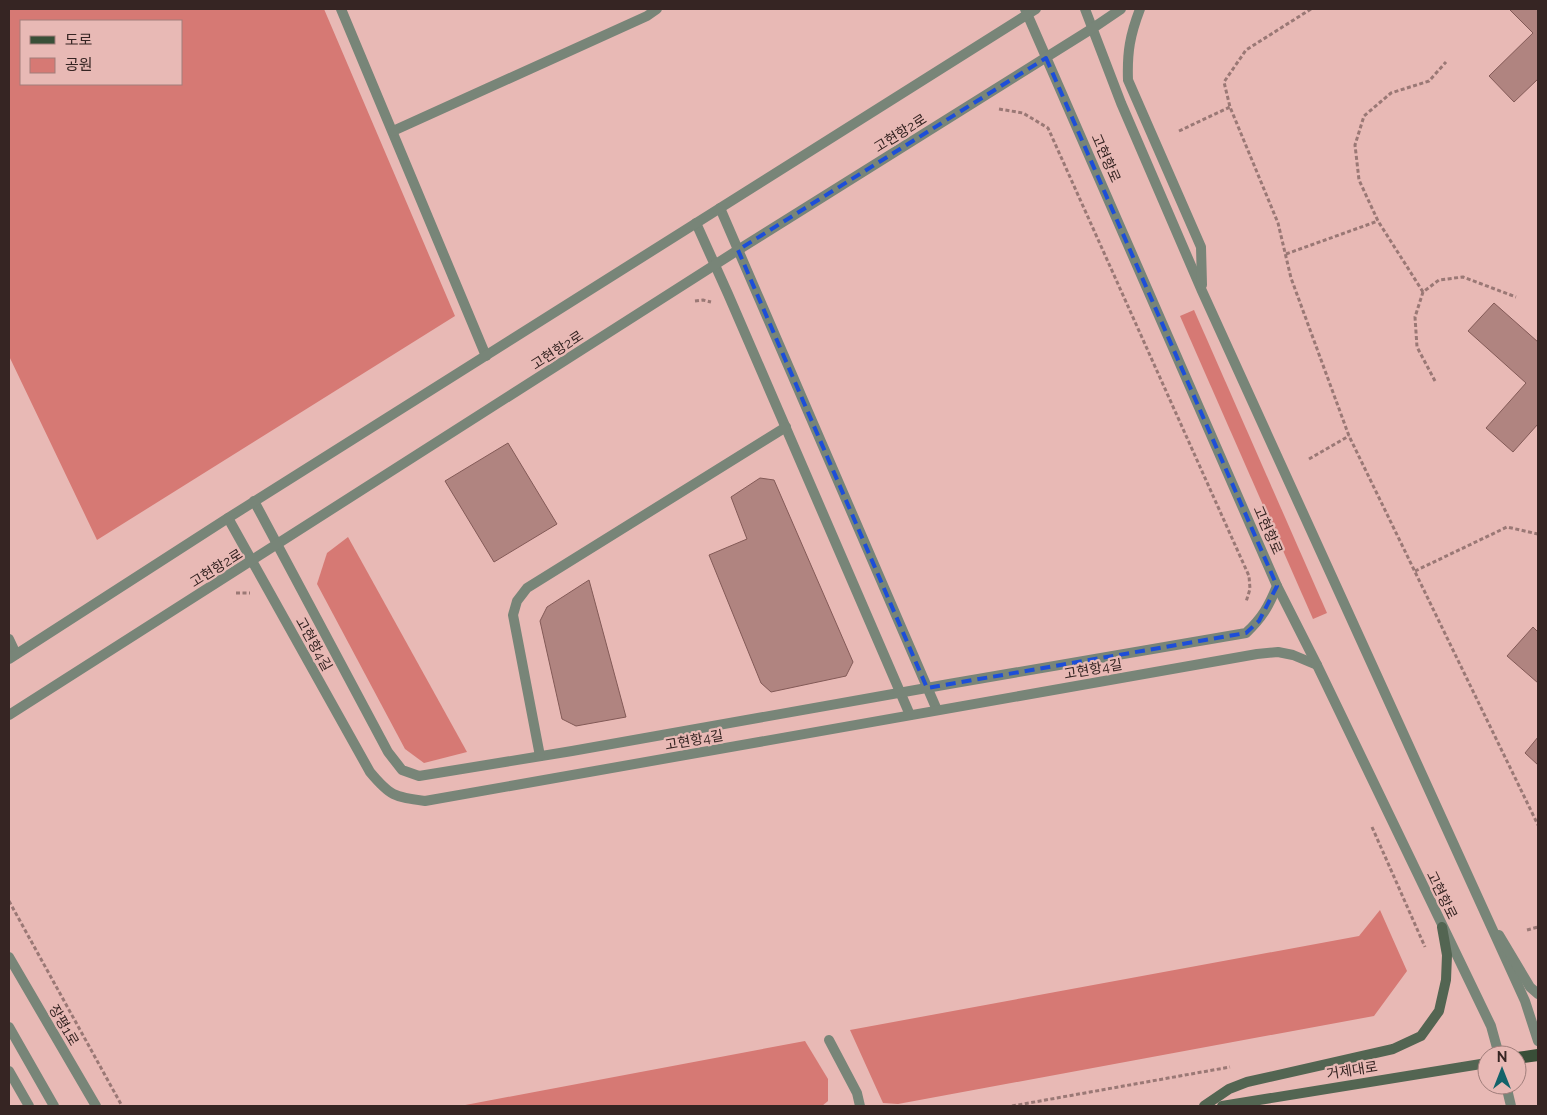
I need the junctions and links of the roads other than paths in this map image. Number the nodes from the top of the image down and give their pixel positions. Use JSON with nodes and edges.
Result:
{"nodes":[{"id":1,"x":341,"y":9,"type":"edge"},
{"id":2,"x":657,"y":9,"type":"edge"},
{"id":3,"x":1036,"y":9,"type":"edge"},
{"id":4,"x":1085,"y":9,"type":"edge"},
{"id":5,"x":1121,"y":9,"type":"edge"},
{"id":6,"x":1140,"y":9,"type":"edge"},
{"id":7,"x":1026,"y":12,"type":"edge"},
{"id":8,"x":1093,"y":28,"type":"junction"},
{"id":9,"x":1046,"y":58,"type":"junction"},
{"id":10,"x":393,"y":131,"type":"junction"},
{"id":11,"x":720,"y":208,"type":"junction"},
{"id":12,"x":696,"y":223,"type":"junction"},
{"id":13,"x":738,"y":250,"type":"junction"},
{"id":14,"x":715,"y":266,"type":"junction"},
{"id":15,"x":1202,"y":291,"type":"junction"},
{"id":16,"x":486,"y":356,"type":"junction"},
{"id":17,"x":786,"y":427,"type":"junction"},
{"id":18,"x":254,"y":501,"type":"junction"},
{"id":19,"x":228,"y":518,"type":"junction"},
{"id":20,"x":278,"y":544,"type":"junction"},
{"id":21,"x":252,"y":561,"type":"junction"},
{"id":22,"x":1277,"y":586,"type":"junction"},
{"id":23,"x":9,"y":640,"type":"edge"},
{"id":24,"x":12,"y":656,"type":"edge"},
{"id":25,"x":1317,"y":665,"type":"junction"},
{"id":26,"x":927,"y":688,"type":"junction"},
{"id":27,"x":901,"y":692,"type":"junction"},
{"id":28,"x":937,"y":710,"type":"junction"},
{"id":29,"x":9,"y":715,"type":"edge"},
{"id":30,"x":910,"y":715,"type":"junction"},
{"id":31,"x":540,"y":756,"type":"junction"},
{"id":32,"x":1487,"y":918,"type":"junction"},
{"id":33,"x":1442,"y":927,"type":"junction"},
{"id":34,"x":9,"y":957,"type":"edge"},
{"id":35,"x":1538,"y":994,"type":"edge"},
{"id":36,"x":9,"y":1027,"type":"edge"},
{"id":37,"x":829,"y":1040,"type":"dead end"},
{"id":38,"x":1538,"y":1041,"type":"edge"},
{"id":39,"x":1496,"y":1045,"type":"edge"},
{"id":40,"x":1477,"y":1065,"type":"edge"},
{"id":41,"x":9,"y":1071,"type":"edge"},
{"id":42,"x":29,"y":1106,"type":"edge"},
{"id":43,"x":54,"y":1106,"type":"edge"},
{"id":44,"x":96,"y":1106,"type":"edge"},
{"id":45,"x":860,"y":1106,"type":"edge"},
{"id":46,"x":1204,"y":1106,"type":"edge"},
{"id":47,"x":1222,"y":1106,"type":"edge"}],
"edges":[{"from":1,"to":10,"type":"street"},
{"from":2,"to":10,"type":"street"},
{"from":3,"to":7,"type":"street"},
{"from":4,"to":8,"type":"street"},
{"from":5,"to":8,"type":"street","name":"고현항2로"},
{"from":6,"to":15,"type":"street"},
{"from":7,"to":9,"type":"street","name":"고현항로"},
{"from":7,"to":11,"type":"street"},
{"from":8,"to":9,"type":"street","name":"고현항2로"},
{"from":8,"to":15,"type":"street"},
{"from":9,"to":13,"type":"street","name":"고현항2로"},
{"from":9,"to":22,"type":"street","name":"고현항로"},
{"from":10,"to":16,"type":"street"},
{"from":11,"to":12,"type":"street"},
{"from":11,"to":13,"type":"street"},
{"from":12,"to":14,"type":"street"},
{"from":12,"to":16,"type":"street"},
{"from":13,"to":14,"type":"street","name":"고현항2로"},
{"from":13,"to":26,"type":"street"},
{"from":14,"to":17,"type":"street"},
{"from":14,"to":20,"type":"street","name":"고현항2로"},
{"from":15,"to":32,"type":"street"},
{"from":16,"to":18,"type":"street"},
{"from":17,"to":27,"type":"street"},
{"from":17,"to":31,"type":"street"},
{"from":18,"to":19,"type":"street"},
{"from":18,"to":20,"type":"street","name":"고현항4길"},
{"from":19,"to":21,"type":"street","name":"고현항4길"},
{"from":19,"to":24,"type":"street"},
{"from":20,"to":21,"type":"street","name":"고현항2로"},
{"from":20,"to":31,"type":"street","name":"고현항4길"},
{"from":21,"to":29,"type":"street","name":"고현항2로"},
{"from":21,"to":30,"type":"street","name":"고현항4길"},
{"from":22,"to":25,"type":"street","name":"고현항로"},
{"from":22,"to":26,"type":"street","name":"고현항4길"},
{"from":23,"to":24,"type":"street"},
{"from":25,"to":28,"type":"street","name":"고현항4길"},
{"from":25,"to":33,"type":"street","name":"고현항로"},
{"from":26,"to":27,"type":"street","name":"고현항4길"},
{"from":26,"to":28,"type":"street"},
{"from":27,"to":30,"type":"street"},
{"from":27,"to":31,"type":"street","name":"고현항4길"},
{"from":28,"to":30,"type":"street","name":"고현항4길"},
{"from":32,"to":35,"type":"street"},
{"from":32,"to":38,"type":"street"},
{"from":33,"to":39,"type":"street","name":"고현항로"},
{"from":33,"to":46,"type":"main road"},
{"from":34,"to":44,"type":"street","name":"장평1로"},
{"from":36,"to":43,"type":"street"},
{"from":37,"to":45,"type":"street"},
{"from":40,"to":47,"type":"main road","name":"거제대로"},
{"from":41,"to":42,"type":"street"}]}
